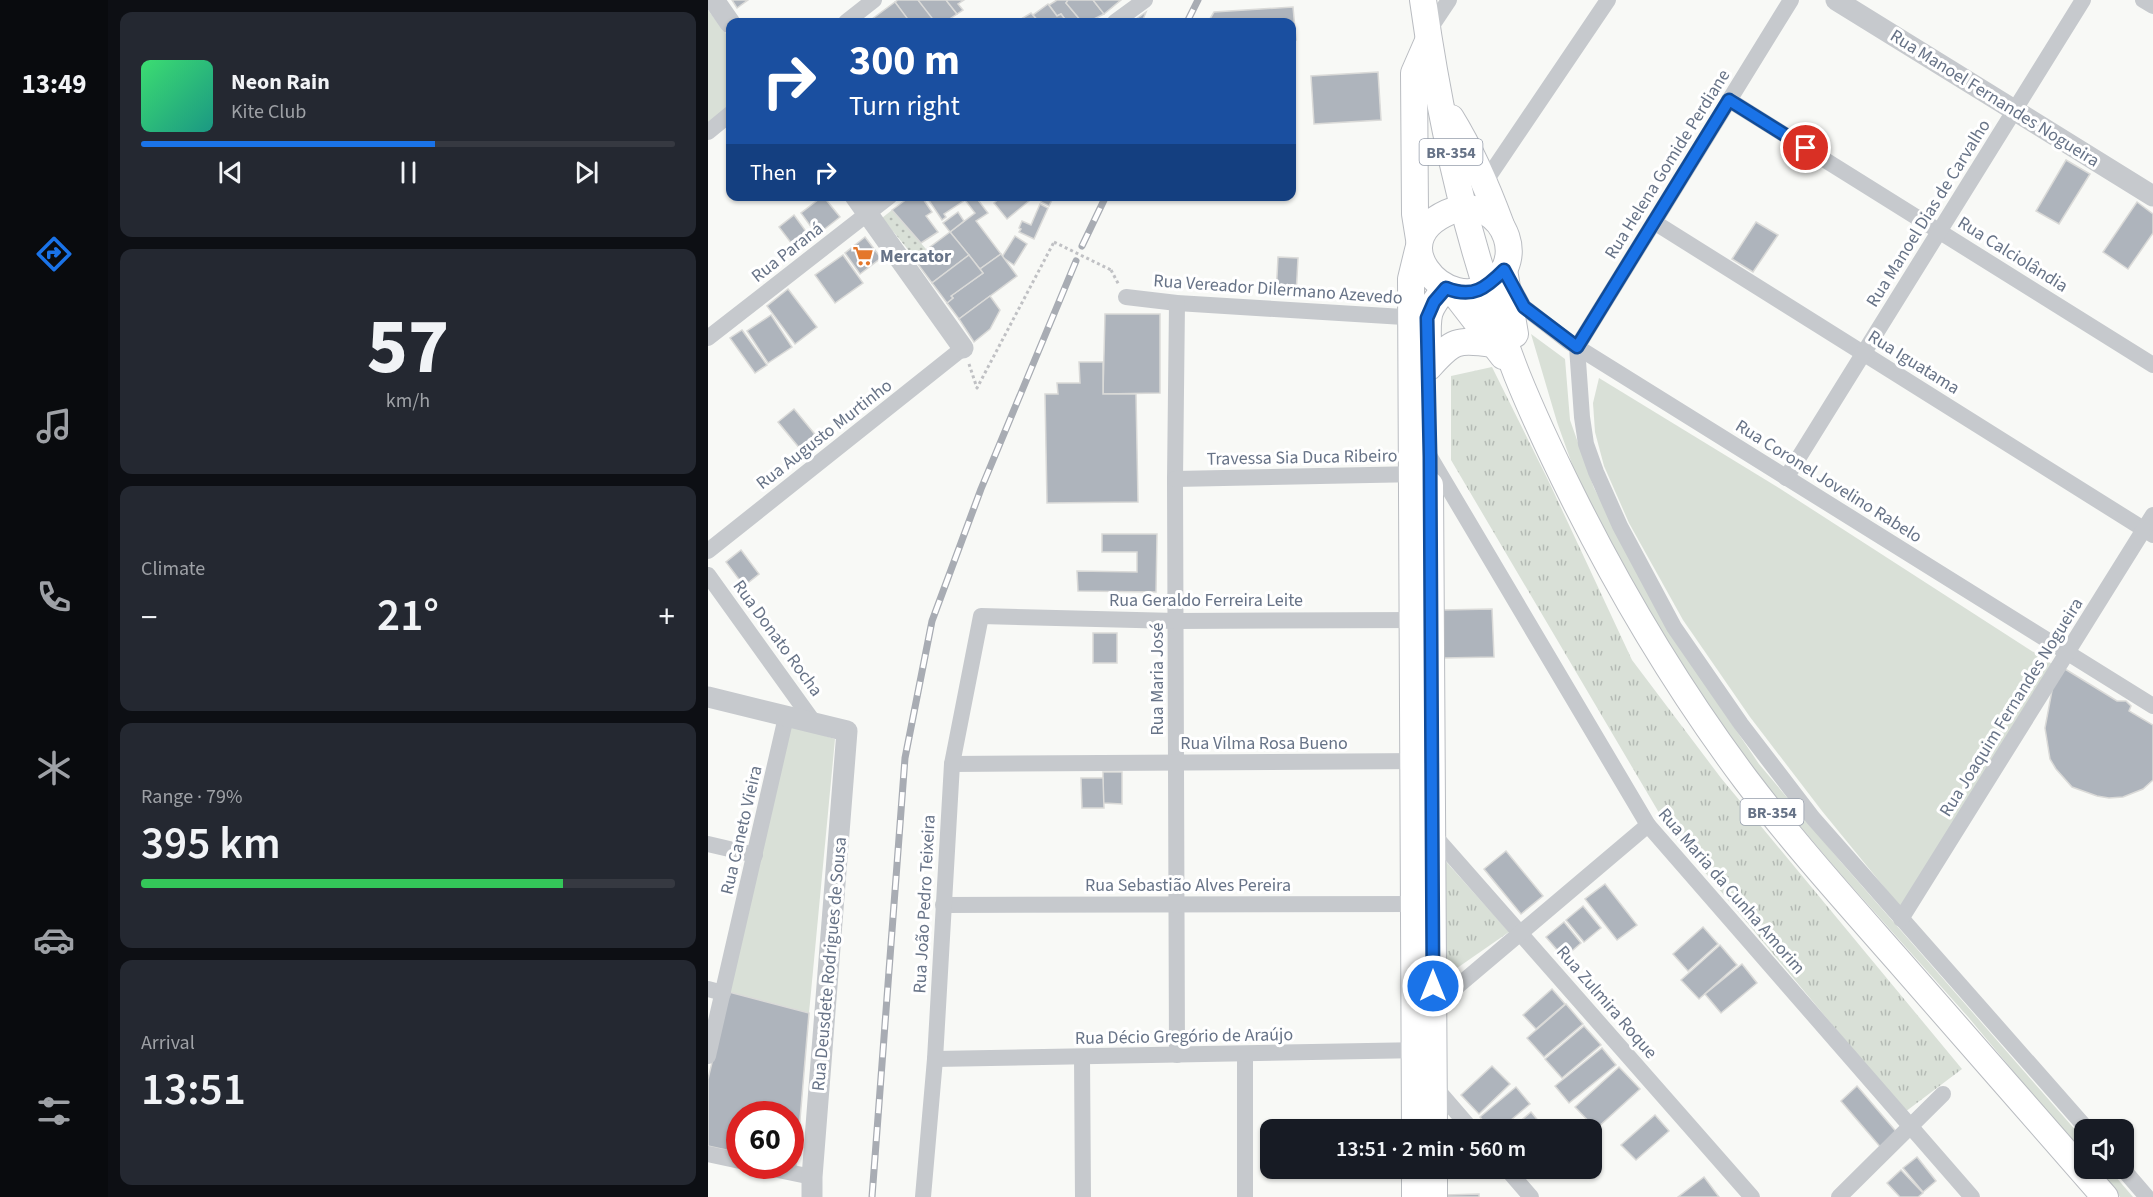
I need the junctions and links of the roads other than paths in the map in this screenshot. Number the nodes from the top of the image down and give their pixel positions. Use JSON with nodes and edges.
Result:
{"nodes":[{"id":1,"x":714,"y":0,"type":"edge"},
{"id":2,"x":874,"y":0,"type":"edge"},
{"id":3,"x":1144,"y":0,"type":"edge"},
{"id":4,"x":1423,"y":0,"type":"edge"},
{"id":5,"x":1449,"y":0,"type":"edge"},
{"id":6,"x":1608,"y":0,"type":"edge"},
{"id":7,"x":1791,"y":0,"type":"edge"},
{"id":8,"x":1836,"y":0,"type":"edge"},
{"id":9,"x":2083,"y":0,"type":"edge"},
{"id":10,"x":2143,"y":0,"type":"edge"},
{"id":11,"x":2153,"y":6,"type":"edge"},
{"id":12,"x":727,"y":18,"type":"edge"},
{"id":13,"x":851,"y":18,"type":"edge"},
{"id":14,"x":1120,"y":18,"type":"edge"},
{"id":15,"x":1428,"y":37,"type":"junction"},
{"id":16,"x":1438,"y":97,"type":"junction"},
{"id":17,"x":1729,"y":100,"type":"junction"},
{"id":18,"x":2015,"y":110,"type":"junction"},
{"id":19,"x":726,"y":117,"type":"edge"},
{"id":20,"x":708,"y":132,"type":"edge"},
{"id":21,"x":1485,"y":182,"type":"junction"},
{"id":22,"x":2153,"y":196,"type":"edge"},
{"id":23,"x":859,"y":201,"type":"edge"},
{"id":24,"x":884,"y":201,"type":"edge"},
{"id":25,"x":1464,"y":207,"type":"junction"},
{"id":26,"x":868,"y":214,"type":"junction"},
{"id":27,"x":1654,"y":222,"type":"junction"},
{"id":28,"x":1502,"y":226,"type":"junction"},
{"id":29,"x":1939,"y":231,"type":"junction"},
{"id":30,"x":1419,"y":245,"type":"junction"},
{"id":31,"x":1495,"y":279,"type":"junction"},
{"id":32,"x":1449,"y":289,"type":"junction"},
{"id":33,"x":1126,"y":297,"type":"dead end"},
{"id":34,"x":1177,"y":303,"type":"junction"},
{"id":35,"x":1420,"y":318,"type":"junction"},
{"id":36,"x":708,"y":338,"type":"edge"},
{"id":37,"x":1493,"y":344,"type":"junction"},
{"id":38,"x":1577,"y":347,"type":"junction"},
{"id":39,"x":963,"y":348,"type":"joint"},
{"id":40,"x":1864,"y":354,"type":"junction"},
{"id":41,"x":2153,"y":365,"type":"edge"},
{"id":42,"x":1429,"y":367,"type":"junction"},
{"id":43,"x":1516,"y":373,"type":"junction"},
{"id":44,"x":1424,"y":468,"type":"junction"},
{"id":45,"x":1786,"y":477,"type":"junction"},
{"id":46,"x":1175,"y":479,"type":"junction"},
{"id":47,"x":2150,"y":527,"type":"edge"},
{"id":48,"x":708,"y":551,"type":"edge"},
{"id":49,"x":708,"y":575,"type":"edge"},
{"id":50,"x":981,"y":616,"type":"joint"},
{"id":51,"x":1422,"y":620,"type":"junction"},
{"id":52,"x":1176,"y":621,"type":"junction"},
{"id":53,"x":2067,"y":653,"type":"junction"},
{"id":54,"x":708,"y":697,"type":"edge"},
{"id":55,"x":2153,"y":706,"type":"edge"},
{"id":56,"x":786,"y":717,"type":"junction"},
{"id":57,"x":815,"y":724,"type":"junction"},
{"id":58,"x":1423,"y":761,"type":"junction"},
{"id":59,"x":1176,"y":763,"type":"junction"},
{"id":60,"x":952,"y":764,"type":"junction"},
{"id":61,"x":1648,"y":825,"type":"junction"},
{"id":62,"x":1432,"y":833,"type":"junction"},
{"id":63,"x":708,"y":844,"type":"edge"},
{"id":64,"x":755,"y":855,"type":"junction"},
{"id":65,"x":943,"y":904,"type":"junction"},
{"id":66,"x":1177,"y":904,"type":"junction"},
{"id":67,"x":1423,"y":904,"type":"junction"},
{"id":68,"x":1901,"y":919,"type":"junction"},
{"id":69,"x":1520,"y":933,"type":"junction"},
{"id":70,"x":716,"y":991,"type":"edge"},
{"id":71,"x":1433,"y":1006,"type":"junction"},
{"id":72,"x":1424,"y":1050,"type":"junction"},
{"id":73,"x":1245,"y":1054,"type":"junction"},
{"id":74,"x":1177,"y":1055,"type":"junction"},
{"id":75,"x":708,"y":1056,"type":"edge"},
{"id":76,"x":1082,"y":1057,"type":"junction"},
{"id":77,"x":935,"y":1059,"type":"junction"},
{"id":78,"x":1424,"y":1086,"type":"junction"},
{"id":79,"x":1942,"y":1094,"type":"dead end"},
{"id":80,"x":1417,"y":1119,"type":"edge"},
{"id":81,"x":1432,"y":1119,"type":"edge"},
{"id":82,"x":1460,"y":1119,"type":"edge"},
{"id":83,"x":2078,"y":1119,"type":"edge"},
{"id":84,"x":1911,"y":1127,"type":"junction"},
{"id":85,"x":708,"y":1154,"type":"edge"},
{"id":86,"x":726,"y":1158,"type":"edge"},
{"id":87,"x":792,"y":1179,"type":"edge"},
{"id":88,"x":1415,"y":1179,"type":"edge"},
{"id":89,"x":1434,"y":1179,"type":"edge"},
{"id":90,"x":1515,"y":1179,"type":"edge"},
{"id":91,"x":2131,"y":1179,"type":"edge"},
{"id":92,"x":812,"y":1187,"type":"edge"},
{"id":93,"x":922,"y":1197,"type":"edge"},
{"id":94,"x":1083,"y":1197,"type":"edge"},
{"id":95,"x":1245,"y":1197,"type":"edge"},
{"id":96,"x":1415,"y":1197,"type":"edge"},
{"id":97,"x":1434,"y":1197,"type":"edge"},
{"id":98,"x":1531,"y":1197,"type":"edge"},
{"id":99,"x":1752,"y":1197,"type":"edge"},
{"id":100,"x":1839,"y":1197,"type":"edge"},
{"id":101,"x":1972,"y":1197,"type":"edge"},
{"id":102,"x":2105,"y":1197,"type":"edge"},
{"id":103,"x":2147,"y":1197,"type":"edge"}],
"edges":[{"from":1,"to":12,"type":"street"},
{"from":2,"to":13,"type":"street"},
{"from":3,"to":14,"type":"street"},
{"from":4,"to":15,"type":"main road","number":"BR-354"},
{"from":5,"to":15,"type":"street"},
{"from":6,"to":21,"type":"street"},
{"from":7,"to":17,"type":"street","name":"Rua Helena Gomide Perdiane"},
{"from":8,"to":18,"type":"street","name":"Rua Manoel Fernandes Nogueira"},
{"from":9,"to":18,"type":"street","name":"Rua Manoel Dias de Carvalho"},
{"from":10,"to":11,"type":"street"},
{"from":15,"to":16,"type":"main road","number":"BR-354"},
{"from":15,"to":30,"type":"main road"},
{"from":16,"to":21,"type":"main road"},
{"from":16,"to":25,"type":"main road","number":"BR-354"},
{"from":17,"to":27,"type":"street","name":"Rua Helena Gomide Perdiane"},
{"from":17,"to":29,"type":"street","name":"Rua Calciolândia"},
{"from":18,"to":22,"type":"street","name":"Rua Manoel Fernandes Nogueira"},
{"from":18,"to":29,"type":"street","name":"Rua Manoel Dias de Carvalho"},
{"from":19,"to":20,"type":"street"},
{"from":21,"to":28,"type":"main road"},
{"from":23,"to":26,"type":"street"},
{"from":24,"to":26,"type":"street","name":"Rua Paraná"},
{"from":25,"to":28,"type":"main road"},
{"from":25,"to":30,"type":"main road"},
{"from":25,"to":31,"type":"main road","number":"BR-354"},
{"from":26,"to":36,"type":"street","name":"Rua Paraná"},
{"from":26,"to":39,"type":"street"},
{"from":27,"to":38,"type":"street","name":"Rua Helena Gomide Perdiane"},
{"from":27,"to":40,"type":"street","name":"Rua Iguatama"},
{"from":28,"to":31,"type":"main road"},
{"from":29,"to":40,"type":"street","name":"Rua Manoel Dias de Carvalho"},
{"from":29,"to":41,"type":"street","name":"Rua Calciolândia"},
{"from":30,"to":32,"type":"main road"},
{"from":30,"to":35,"type":"main road"},
{"from":31,"to":32,"type":"main road"},
{"from":31,"to":38,"type":"street","name":"Rua Coronel Jovelino Rabelo"},
{"from":31,"to":43,"type":"main road","number":"BR-354"},
{"from":32,"to":35,"type":"main road"},
{"from":32,"to":37,"type":"main road"},
{"from":33,"to":34,"type":"street","name":"Rua Vereador Dilermano Azevedo"},
{"from":34,"to":35,"type":"street","name":"Rua Vereador Dilermano Azevedo"},
{"from":34,"to":46,"type":"street","name":"Rua Maria José"},
{"from":35,"to":42,"type":"main road"},
{"from":35,"to":44,"type":"main road"},
{"from":37,"to":42,"type":"main road"},
{"from":37,"to":43,"type":"main road"},
{"from":38,"to":45,"type":"street","name":"Rua Coronel Jovelino Rabelo"},
{"from":38,"to":68,"type":"street"},
{"from":39,"to":48,"type":"street","name":"Rua Augusto Murtinho"},
{"from":40,"to":45,"type":"street","name":"Rua Manoel Dias de Carvalho"},
{"from":40,"to":47,"type":"street","name":"Rua Iguatama"},
{"from":42,"to":44,"type":"main road"},
{"from":43,"to":102,"type":"main road","number":"BR-354"},
{"from":44,"to":46,"type":"street","name":"Travessa Sia Duca Ribeiro"},
{"from":44,"to":51,"type":"main road"},
{"from":44,"to":61,"type":"street","name":"Rua Maria da Cunha Amorim"},
{"from":45,"to":53,"type":"street","name":"Rua Coronel Jovelino Rabelo"},
{"from":46,"to":52,"type":"street","name":"Rua Maria José"},
{"from":47,"to":53,"type":"street","name":"Rua Joaquim Fernandes Nogueira"},
{"from":49,"to":57,"type":"street","name":"Rua Donato Rocha"},
{"from":50,"to":52,"type":"street","name":"Rua Geraldo Ferreira Leite"},
{"from":50,"to":60,"type":"street","name":"Rua João Pedro Teixeira"},
{"from":51,"to":52,"type":"street","name":"Rua Geraldo Ferreira Leite"},
{"from":51,"to":58,"type":"main road"},
{"from":52,"to":59,"type":"street","name":"Rua Maria José"},
{"from":53,"to":55,"type":"street","name":"Rua Coronel Jovelino Rabelo"},
{"from":53,"to":68,"type":"street","name":"Rua Joaquim Fernandes Nogueira"},
{"from":54,"to":56,"type":"street"},
{"from":56,"to":57,"type":"street"},
{"from":56,"to":64,"type":"street","name":"Rua Caneto Vieira"},
{"from":57,"to":92,"type":"street","name":"Rua Deusdete Rodrigues de Sousa"},
{"from":58,"to":59,"type":"street","name":"Rua Vilma Rosa Bueno"},
{"from":58,"to":62,"type":"main road"},
{"from":58,"to":67,"type":"main road"},
{"from":59,"to":60,"type":"street","name":"Rua Vilma Rosa Bueno"},
{"from":59,"to":66,"type":"street","name":"Rua Maria José"},
{"from":60,"to":65,"type":"street","name":"Rua João Pedro Teixeira"},
{"from":61,"to":69,"type":"street"},
{"from":61,"to":84,"type":"street","name":"Rua Maria da Cunha Amorim"},
{"from":62,"to":67,"type":"main road"},
{"from":62,"to":69,"type":"street","name":"Rua Zulmira Roque"},
{"from":63,"to":64,"type":"street"},
{"from":64,"to":70,"type":"street","name":"Rua Caneto Vieira"},
{"from":65,"to":66,"type":"street","name":"Rua Sebastião Alves Pereira"},
{"from":65,"to":77,"type":"street","name":"Rua João Pedro Teixeira"},
{"from":66,"to":67,"type":"street","name":"Rua Sebastião Alves Pereira"},
{"from":66,"to":74,"type":"street","name":"Rua Maria José"},
{"from":67,"to":71,"type":"main road"},
{"from":67,"to":72,"type":"main road"},
{"from":68,"to":83,"type":"street"},
{"from":69,"to":71,"type":"street"},
{"from":69,"to":99,"type":"street","name":"Rua Zulmira Roque"},
{"from":70,"to":75,"type":"street","name":"Rua Caneto Vieira"},
{"from":71,"to":72,"type":"main road"},
{"from":72,"to":73,"type":"street","name":"Rua Décio Gregório de Araújo"},
{"from":72,"to":78,"type":"main road"},
{"from":73,"to":74,"type":"street","name":"Rua Décio Gregório de Araújo"},
{"from":73,"to":95,"type":"street"},
{"from":74,"to":76,"type":"street","name":"Rua Décio Gregório de Araújo"},
{"from":76,"to":77,"type":"street","name":"Rua Décio Gregório de Araújo"},
{"from":76,"to":94,"type":"street"},
{"from":77,"to":93,"type":"street","name":"Rua João Pedro Teixeira"},
{"from":78,"to":80,"type":"main road"},
{"from":78,"to":81,"type":"main road"},
{"from":78,"to":82,"type":"street"},
{"from":79,"to":84,"type":"street"},
{"from":84,"to":100,"type":"street"},
{"from":84,"to":101,"type":"street","name":"Rua Maria da Cunha Amorim"},
{"from":85,"to":86,"type":"street"},
{"from":87,"to":92,"type":"street"},
{"from":88,"to":96,"type":"main road"},
{"from":89,"to":97,"type":"main road"},
{"from":90,"to":98,"type":"street"},
{"from":91,"to":103,"type":"street"}]}
